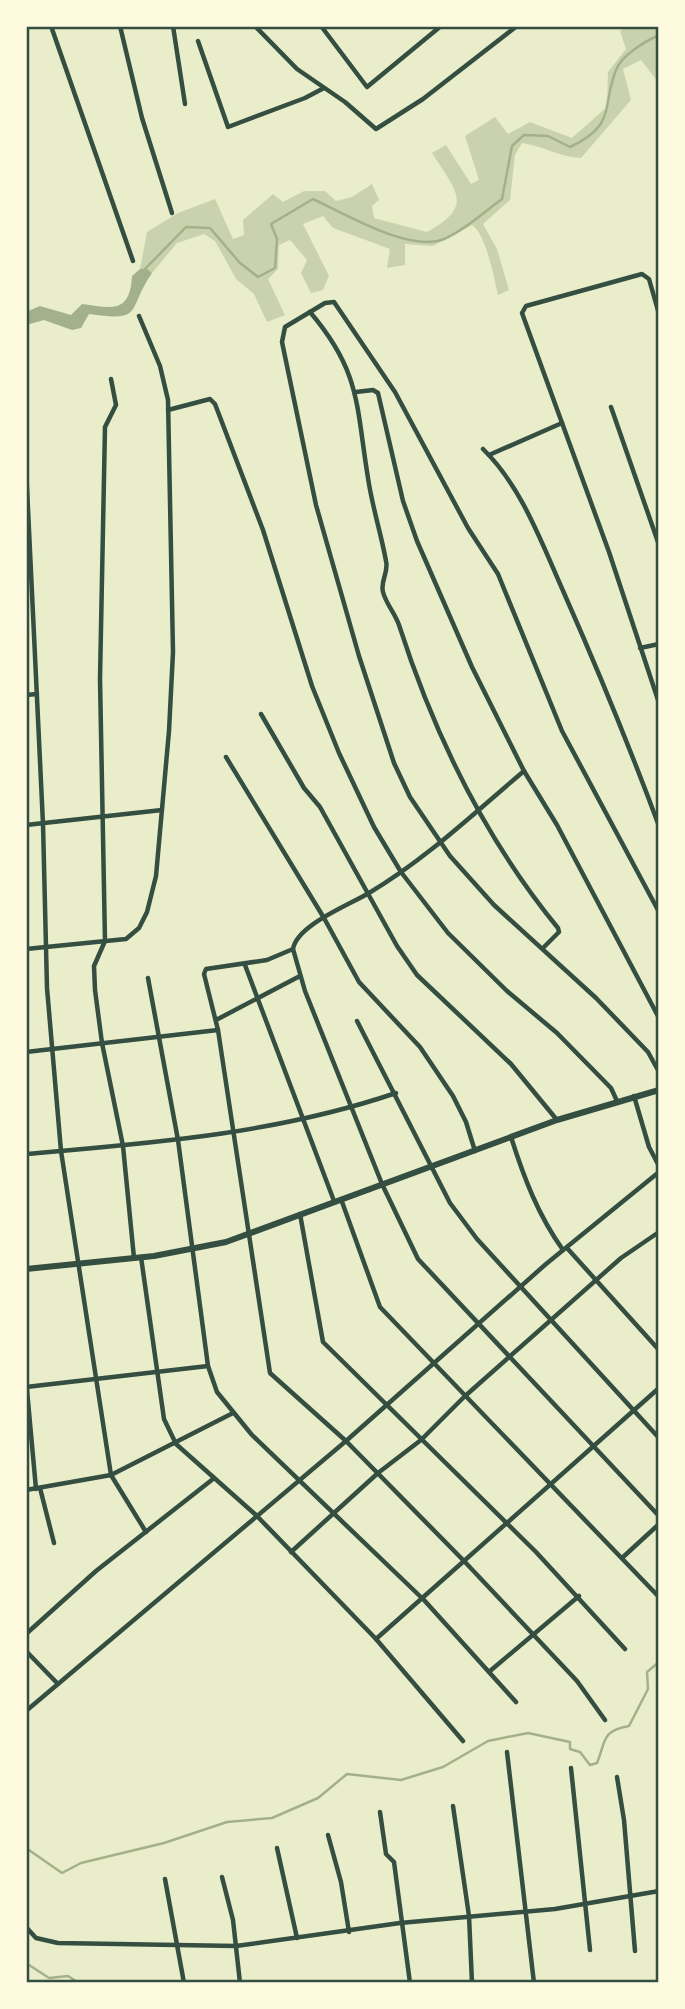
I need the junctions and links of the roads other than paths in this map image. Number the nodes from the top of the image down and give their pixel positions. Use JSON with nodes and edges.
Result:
{"nodes":[{"id":1,"x":51,"y":26,"type":"edge"},
{"id":2,"x":120,"y":26,"type":"edge"},
{"id":3,"x":173,"y":26,"type":"edge"},
{"id":4,"x":255,"y":26,"type":"edge"},
{"id":5,"x":321,"y":26,"type":"edge"},
{"id":6,"x":441,"y":26,"type":"edge"},
{"id":7,"x":517,"y":26,"type":"edge"},
{"id":8,"x":198,"y":41,"type":"dead end"},
{"id":9,"x":324,"y":88,"type":"junction"},
{"id":10,"x":185,"y":104,"type":"dead end"},
{"id":11,"x":172,"y":213,"type":"dead end"},
{"id":12,"x":133,"y":261,"type":"dead end"},
{"id":13,"x":310,"y":312,"type":"junction"},
{"id":14,"x":659,"y":314,"type":"edge"},
{"id":15,"x":139,"y":316,"type":"dead end"},
{"id":16,"x":111,"y":379,"type":"dead end"},
{"id":17,"x":356,"y":392,"type":"junction"},
{"id":18,"x":611,"y":407,"type":"dead end"},
{"id":19,"x":169,"y":410,"type":"junction"},
{"id":20,"x":562,"y":423,"type":"junction"},
{"id":21,"x":483,"y":449,"type":"dead end"},
{"id":22,"x":489,"y":455,"type":"junction"},
{"id":23,"x":26,"y":467,"type":"edge"},
{"id":24,"x":659,"y":545,"type":"edge"},
{"id":25,"x":659,"y":644,"type":"edge"},
{"id":26,"x":640,"y":648,"type":"junction"},
{"id":27,"x":37,"y":694,"type":"junction"},
{"id":28,"x":26,"y":695,"type":"edge"},
{"id":29,"x":659,"y":704,"type":"edge"},
{"id":30,"x":261,"y":714,"type":"dead end"},
{"id":31,"x":226,"y":757,"type":"dead end"},
{"id":32,"x":524,"y":771,"type":"junction"},
{"id":33,"x":162,"y":810,"type":"junction"},
{"id":34,"x":479,"y":810,"type":"junction"},
{"id":35,"x":104,"y":818,"type":"junction"},
{"id":36,"x":43,"y":824,"type":"junction"},
{"id":37,"x":26,"y":825,"type":"edge"},
{"id":38,"x":659,"y":827,"type":"edge"},
{"id":39,"x":441,"y":845,"type":"junction"},
{"id":40,"x":401,"y":872,"type":"junction"},
{"id":41,"x":368,"y":894,"type":"junction"},
{"id":42,"x":659,"y":912,"type":"edge"},
{"id":43,"x":324,"y":918,"type":"junction"},
{"id":44,"x":105,"y":942,"type":"junction"},
{"id":45,"x":47,"y":947,"type":"junction"},
{"id":46,"x":544,"y":948,"type":"junction"},
{"id":47,"x":26,"y":949,"type":"edge"},
{"id":48,"x":293,"y":949,"type":"junction"},
{"id":49,"x":244,"y":965,"type":"junction"},
{"id":50,"x":300,"y":976,"type":"junction"},
{"id":51,"x":148,"y":978,"type":"dead end"},
{"id":52,"x":257,"y":1001,"type":"junction"},
{"id":53,"x":659,"y":1018,"type":"edge"},
{"id":54,"x":216,"y":1020,"type":"junction"},
{"id":55,"x":357,"y":1021,"type":"dead end"},
{"id":56,"x":218,"y":1030,"type":"junction"},
{"id":57,"x":160,"y":1037,"type":"junction"},
{"id":58,"x":102,"y":1044,"type":"junction"},
{"id":59,"x":51,"y":1049,"type":"junction"},
{"id":60,"x":26,"y":1052,"type":"edge"},
{"id":61,"x":659,"y":1072,"type":"edge"},
{"id":62,"x":659,"y":1090,"type":"edge"},
{"id":63,"x":396,"y":1093,"type":"junction"},
{"id":64,"x":634,"y":1095,"type":"junction"},
{"id":65,"x":617,"y":1101,"type":"junction"},
{"id":66,"x":352,"y":1108,"type":"junction"},
{"id":67,"x":306,"y":1121,"type":"junction"},
{"id":68,"x":557,"y":1121,"type":"junction"},
{"id":69,"x":235,"y":1132,"type":"junction"},
{"id":70,"x":511,"y":1137,"type":"junction"},
{"id":71,"x":178,"y":1140,"type":"junction"},
{"id":72,"x":123,"y":1146,"type":"junction"},
{"id":73,"x":61,"y":1152,"type":"junction"},
{"id":74,"x":476,"y":1152,"type":"junction"},
{"id":75,"x":26,"y":1154,"type":"edge"},
{"id":76,"x":432,"y":1166,"type":"junction"},
{"id":77,"x":659,"y":1166,"type":"edge"},
{"id":78,"x":659,"y":1172,"type":"edge"},
{"id":79,"x":382,"y":1184,"type":"junction"},
{"id":80,"x":337,"y":1200,"type":"junction"},
{"id":81,"x":300,"y":1214,"type":"junction"},
{"id":82,"x":659,"y":1232,"type":"edge"},
{"id":83,"x":248,"y":1235,"type":"junction"},
{"id":84,"x":565,"y":1249,"type":"junction"},
{"id":85,"x":190,"y":1250,"type":"junction"},
{"id":86,"x":137,"y":1257,"type":"junction"},
{"id":87,"x":76,"y":1264,"type":"junction"},
{"id":88,"x":26,"y":1269,"type":"edge"},
{"id":89,"x":595,"y":1281,"type":"junction"},
{"id":90,"x":521,"y":1287,"type":"junction"},
{"id":91,"x":551,"y":1320,"type":"junction"},
{"id":92,"x":477,"y":1326,"type":"junction"},
{"id":93,"x":659,"y":1350,"type":"edge"},
{"id":94,"x":508,"y":1358,"type":"junction"},
{"id":95,"x":431,"y":1363,"type":"junction"},
{"id":96,"x":208,"y":1366,"type":"junction"},
{"id":97,"x":156,"y":1373,"type":"junction"},
{"id":98,"x":26,"y":1379,"type":"edge"},
{"id":99,"x":95,"y":1381,"type":"junction"},
{"id":100,"x":27,"y":1387,"type":"edge"},
{"id":101,"x":659,"y":1388,"type":"edge"},
{"id":102,"x":464,"y":1397,"type":"junction"},
{"id":103,"x":384,"y":1405,"type":"junction"},
{"id":104,"x":632,"y":1409,"type":"junction"},
{"id":105,"x":233,"y":1413,"type":"junction"},
{"id":106,"x":659,"y":1438,"type":"edge"},
{"id":107,"x":421,"y":1440,"type":"junction"},
{"id":108,"x":346,"y":1441,"type":"junction"},
{"id":109,"x":176,"y":1444,"type":"junction"},
{"id":110,"x":592,"y":1446,"type":"junction"},
{"id":111,"x":378,"y":1473,"type":"junction"},
{"id":112,"x":111,"y":1475,"type":"junction"},
{"id":113,"x":213,"y":1479,"type":"junction"},
{"id":114,"x":297,"y":1479,"type":"junction"},
{"id":115,"x":550,"y":1484,"type":"junction"},
{"id":116,"x":38,"y":1489,"type":"junction"},
{"id":117,"x":26,"y":1490,"type":"edge"},
{"id":118,"x":334,"y":1513,"type":"junction"},
{"id":119,"x":257,"y":1515,"type":"junction"},
{"id":120,"x":659,"y":1516,"type":"edge"},
{"id":121,"x":506,"y":1522,"type":"junction"},
{"id":122,"x":659,"y":1524,"type":"edge"},
{"id":123,"x":146,"y":1532,"type":"junction"},
{"id":124,"x":54,"y":1543,"type":"dead end"},
{"id":125,"x":291,"y":1552,"type":"junction"},
{"id":126,"x":622,"y":1558,"type":"junction"},
{"id":127,"x":465,"y":1562,"type":"junction"},
{"id":128,"x":579,"y":1596,"type":"junction"},
{"id":129,"x":659,"y":1597,"type":"edge"},
{"id":130,"x":424,"y":1600,"type":"junction"},
{"id":131,"x":26,"y":1634,"type":"edge"},
{"id":132,"x":534,"y":1635,"type":"junction"},
{"id":133,"x":376,"y":1639,"type":"junction"},
{"id":134,"x":625,"y":1649,"type":"dead end"},
{"id":135,"x":26,"y":1651,"type":"edge"},
{"id":136,"x":489,"y":1671,"type":"junction"},
{"id":137,"x":58,"y":1684,"type":"junction"},
{"id":138,"x":516,"y":1702,"type":"dead end"},
{"id":139,"x":26,"y":1711,"type":"edge"},
{"id":140,"x":605,"y":1720,"type":"dead end"},
{"id":141,"x":463,"y":1741,"type":"dead end"},
{"id":142,"x":507,"y":1752,"type":"dead end"},
{"id":143,"x":571,"y":1768,"type":"dead end"},
{"id":144,"x":617,"y":1777,"type":"dead end"},
{"id":145,"x":453,"y":1805,"type":"dead end"},
{"id":146,"x":380,"y":1812,"type":"dead end"},
{"id":147,"x":328,"y":1835,"type":"dead end"},
{"id":148,"x":277,"y":1848,"type":"dead end"},
{"id":149,"x":222,"y":1877,"type":"dead end"},
{"id":150,"x":166,"y":1879,"type":"dead end"},
{"id":151,"x":659,"y":1891,"type":"edge"},
{"id":152,"x":629,"y":1896,"type":"junction"},
{"id":153,"x":587,"y":1904,"type":"junction"},
{"id":154,"x":26,"y":1911,"type":"edge"},
{"id":155,"x":526,"y":1912,"type":"junction"},
{"id":156,"x":469,"y":1916,"type":"junction"},
{"id":157,"x":400,"y":1923,"type":"junction"},
{"id":158,"x":26,"y":1926,"type":"edge"},
{"id":159,"x":349,"y":1932,"type":"junction"},
{"id":160,"x":297,"y":1938,"type":"junction"},
{"id":161,"x":236,"y":1946,"type":"junction"},
{"id":162,"x":179,"y":1948,"type":"junction"},
{"id":163,"x":590,"y":1950,"type":"dead end"},
{"id":164,"x":635,"y":1951,"type":"dead end"},
{"id":165,"x":184,"y":1983,"type":"edge"},
{"id":166,"x":240,"y":1983,"type":"edge"},
{"id":167,"x":410,"y":1983,"type":"edge"},
{"id":168,"x":472,"y":1983,"type":"edge"},
{"id":169,"x":534,"y":1983,"type":"edge"}],
"edges":[{"from":1,"to":12,"type":"street"},
{"from":2,"to":11,"type":"street"},
{"from":3,"to":10,"type":"street"},
{"from":4,"to":9,"type":"street"},
{"from":5,"to":6,"type":"street"},
{"from":7,"to":9,"type":"street"},
{"from":8,"to":9,"type":"street"},
{"from":13,"to":17,"type":"street"},
{"from":13,"to":39,"type":"street"},
{"from":13,"to":42,"type":"street"},
{"from":14,"to":20,"type":"street"},
{"from":15,"to":19,"type":"street"},
{"from":16,"to":35,"type":"street"},
{"from":17,"to":32,"type":"street"},
{"from":17,"to":34,"type":"street"},
{"from":18,"to":24,"type":"street"},
{"from":19,"to":33,"type":"street"},
{"from":19,"to":40,"type":"street"},
{"from":20,"to":22,"type":"street"},
{"from":20,"to":26,"type":"street"},
{"from":21,"to":22,"type":"street"},
{"from":22,"to":38,"type":"street"},
{"from":23,"to":27,"type":"street"},
{"from":25,"to":26,"type":"street"},
{"from":26,"to":29,"type":"street"},
{"from":27,"to":28,"type":"street"},
{"from":27,"to":36,"type":"street"},
{"from":30,"to":41,"type":"street"},
{"from":31,"to":43,"type":"street"},
{"from":32,"to":34,"type":"street"},
{"from":32,"to":53,"type":"street"},
{"from":33,"to":35,"type":"street"},
{"from":33,"to":44,"type":"street"},
{"from":34,"to":39,"type":"street"},
{"from":34,"to":46,"type":"street"},
{"from":35,"to":36,"type":"street"},
{"from":35,"to":44,"type":"street"},
{"from":36,"to":37,"type":"street"},
{"from":36,"to":45,"type":"street"},
{"from":39,"to":40,"type":"street"},
{"from":39,"to":46,"type":"street"},
{"from":40,"to":41,"type":"street"},
{"from":40,"to":65,"type":"street"},
{"from":41,"to":43,"type":"street"},
{"from":41,"to":68,"type":"street"},
{"from":43,"to":48,"type":"street"},
{"from":43,"to":74,"type":"street"},
{"from":44,"to":45,"type":"street"},
{"from":44,"to":58,"type":"street"},
{"from":45,"to":47,"type":"street"},
{"from":45,"to":59,"type":"street"},
{"from":46,"to":61,"type":"street"},
{"from":48,"to":49,"type":"street"},
{"from":48,"to":50,"type":"street"},
{"from":49,"to":52,"type":"street"},
{"from":49,"to":54,"type":"street"},
{"from":50,"to":52,"type":"street"},
{"from":50,"to":66,"type":"street"},
{"from":51,"to":57,"type":"street"},
{"from":52,"to":54,"type":"street"},
{"from":52,"to":67,"type":"street"},
{"from":54,"to":56,"type":"street"},
{"from":55,"to":63,"type":"street"},
{"from":56,"to":57,"type":"street"},
{"from":56,"to":69,"type":"street"},
{"from":57,"to":58,"type":"street"},
{"from":57,"to":71,"type":"street"},
{"from":58,"to":59,"type":"street"},
{"from":58,"to":72,"type":"street"},
{"from":59,"to":60,"type":"street"},
{"from":59,"to":73,"type":"street"},
{"from":62,"to":64,"type":"street"},
{"from":63,"to":66,"type":"street"},
{"from":63,"to":76,"type":"street"},
{"from":64,"to":65,"type":"street"},
{"from":64,"to":77,"type":"street"},
{"from":65,"to":68,"type":"street"},
{"from":66,"to":67,"type":"street"},
{"from":66,"to":79,"type":"street"},
{"from":67,"to":69,"type":"street"},
{"from":67,"to":80,"type":"street"},
{"from":68,"to":70,"type":"street"},
{"from":69,"to":71,"type":"street"},
{"from":69,"to":83,"type":"street"},
{"from":70,"to":74,"type":"street"},
{"from":70,"to":84,"type":"street"},
{"from":71,"to":72,"type":"street"},
{"from":71,"to":85,"type":"street"},
{"from":72,"to":73,"type":"street"},
{"from":72,"to":86,"type":"street"},
{"from":73,"to":75,"type":"street"},
{"from":73,"to":87,"type":"street"},
{"from":74,"to":76,"type":"street"},
{"from":76,"to":79,"type":"street"},
{"from":76,"to":90,"type":"street"},
{"from":78,"to":84,"type":"street"},
{"from":79,"to":80,"type":"street"},
{"from":79,"to":92,"type":"street"},
{"from":80,"to":81,"type":"street"},
{"from":80,"to":95,"type":"street"},
{"from":81,"to":83,"type":"street"},
{"from":81,"to":103,"type":"street"},
{"from":82,"to":89,"type":"street"},
{"from":83,"to":85,"type":"street"},
{"from":83,"to":108,"type":"street"},
{"from":84,"to":89,"type":"street"},
{"from":84,"to":90,"type":"street"},
{"from":85,"to":86,"type":"street"},
{"from":85,"to":96,"type":"street"},
{"from":86,"to":87,"type":"street"},
{"from":86,"to":97,"type":"street"},
{"from":87,"to":88,"type":"street"},
{"from":87,"to":99,"type":"street"},
{"from":89,"to":91,"type":"street"},
{"from":89,"to":93,"type":"street"},
{"from":90,"to":91,"type":"street"},
{"from":90,"to":92,"type":"street"},
{"from":91,"to":94,"type":"street"},
{"from":91,"to":104,"type":"street"},
{"from":92,"to":94,"type":"street"},
{"from":92,"to":95,"type":"street"},
{"from":94,"to":102,"type":"street"},
{"from":94,"to":110,"type":"street"},
{"from":95,"to":102,"type":"street"},
{"from":95,"to":103,"type":"street"},
{"from":96,"to":97,"type":"street"},
{"from":96,"to":105,"type":"street"},
{"from":97,"to":99,"type":"street"},
{"from":97,"to":109,"type":"street"},
{"from":98,"to":100,"type":"street"},
{"from":99,"to":100,"type":"street"},
{"from":99,"to":112,"type":"street"},
{"from":100,"to":116,"type":"street"},
{"from":101,"to":104,"type":"street"},
{"from":102,"to":107,"type":"street"},
{"from":102,"to":115,"type":"street"},
{"from":103,"to":107,"type":"street"},
{"from":103,"to":108,"type":"street"},
{"from":104,"to":106,"type":"street"},
{"from":104,"to":110,"type":"street"},
{"from":105,"to":109,"type":"street"},
{"from":105,"to":114,"type":"street"},
{"from":107,"to":111,"type":"street"},
{"from":107,"to":121,"type":"street"},
{"from":108,"to":111,"type":"street"},
{"from":108,"to":114,"type":"street"},
{"from":109,"to":112,"type":"street"},
{"from":109,"to":113,"type":"street"},
{"from":110,"to":115,"type":"street"},
{"from":110,"to":120,"type":"street"},
{"from":111,"to":118,"type":"street"},
{"from":111,"to":127,"type":"street"},
{"from":112,"to":116,"type":"street"},
{"from":112,"to":123,"type":"street"},
{"from":113,"to":119,"type":"street"},
{"from":113,"to":123,"type":"street"},
{"from":114,"to":118,"type":"street"},
{"from":114,"to":119,"type":"street"},
{"from":115,"to":121,"type":"street"},
{"from":115,"to":126,"type":"street"},
{"from":116,"to":117,"type":"street"},
{"from":116,"to":124,"type":"street"},
{"from":118,"to":125,"type":"street"},
{"from":118,"to":130,"type":"street"},
{"from":119,"to":125,"type":"street"},
{"from":119,"to":137,"type":"street"},
{"from":121,"to":127,"type":"street"},
{"from":121,"to":128,"type":"street"},
{"from":122,"to":126,"type":"street"},
{"from":123,"to":131,"type":"street"},
{"from":125,"to":133,"type":"street"},
{"from":126,"to":129,"type":"street"},
{"from":127,"to":130,"type":"street"},
{"from":127,"to":132,"type":"street"},
{"from":128,"to":132,"type":"street"},
{"from":128,"to":134,"type":"street"},
{"from":130,"to":133,"type":"street"},
{"from":130,"to":136,"type":"street"},
{"from":132,"to":136,"type":"street"},
{"from":132,"to":140,"type":"street"},
{"from":133,"to":141,"type":"street"},
{"from":135,"to":137,"type":"street"},
{"from":136,"to":138,"type":"street"},
{"from":137,"to":139,"type":"street"},
{"from":142,"to":155,"type":"street"},
{"from":143,"to":153,"type":"street"},
{"from":144,"to":152,"type":"street"},
{"from":145,"to":156,"type":"street"},
{"from":146,"to":157,"type":"street"},
{"from":147,"to":159,"type":"street"},
{"from":148,"to":160,"type":"street"},
{"from":149,"to":161,"type":"street"},
{"from":150,"to":162,"type":"street"},
{"from":151,"to":152,"type":"street"},
{"from":152,"to":153,"type":"street"},
{"from":152,"to":164,"type":"street"},
{"from":153,"to":155,"type":"street"},
{"from":153,"to":163,"type":"street"},
{"from":154,"to":158,"type":"street"},
{"from":155,"to":156,"type":"street"},
{"from":155,"to":169,"type":"street"},
{"from":156,"to":157,"type":"street"},
{"from":156,"to":168,"type":"street"},
{"from":157,"to":159,"type":"street"},
{"from":157,"to":167,"type":"street"},
{"from":158,"to":162,"type":"street"},
{"from":159,"to":160,"type":"street"},
{"from":160,"to":161,"type":"street"},
{"from":161,"to":162,"type":"street"},
{"from":161,"to":166,"type":"street"},
{"from":162,"to":165,"type":"street"}]}
